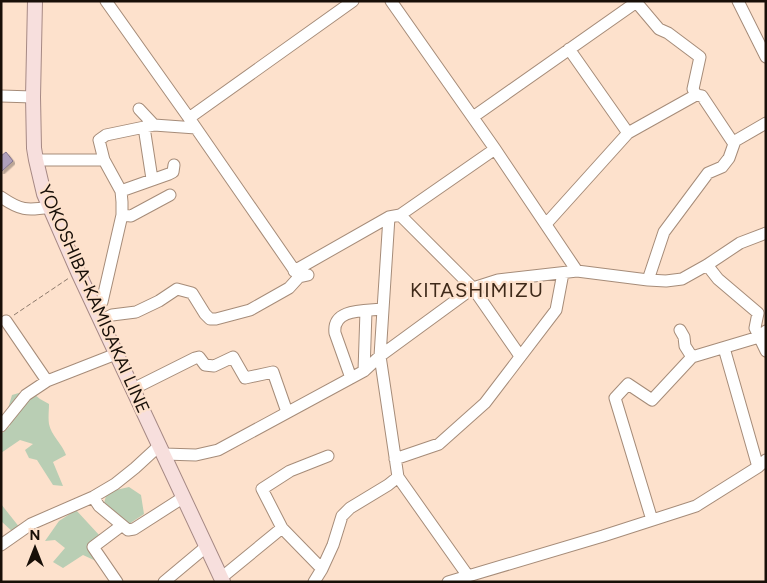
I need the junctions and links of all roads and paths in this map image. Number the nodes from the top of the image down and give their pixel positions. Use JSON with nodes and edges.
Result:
{"nodes":[{"id":1,"x":35,"y":1,"type":"edge"},
{"id":2,"x":106,"y":1,"type":"edge"},
{"id":3,"x":353,"y":1,"type":"edge"},
{"id":4,"x":391,"y":1,"type":"edge"},
{"id":5,"x":738,"y":1,"type":"edge"},
{"id":6,"x":638,"y":2,"type":"edge"},
{"id":7,"x":569,"y":49,"type":"junction"},
{"id":8,"x":766,"y":57,"type":"edge"},
{"id":9,"x":696,"y":95,"type":"junction"},
{"id":10,"x":1,"y":96,"type":"edge"},
{"id":11,"x":33,"y":97,"type":"junction"},
{"id":12,"x":139,"y":109,"type":"dead end"},
{"id":13,"x":473,"y":117,"type":"junction"},
{"id":14,"x":189,"y":118,"type":"junction"},
{"id":15,"x":766,"y":123,"type":"edge"},
{"id":16,"x":149,"y":126,"type":"junction"},
{"id":17,"x":196,"y":128,"type":"junction"},
{"id":18,"x":628,"y":133,"type":"junction"},
{"id":19,"x":734,"y":144,"type":"junction"},
{"id":20,"x":496,"y":149,"type":"junction"},
{"id":21,"x":108,"y":159,"type":"junction"},
{"id":22,"x":36,"y":160,"type":"junction"},
{"id":23,"x":174,"y":165,"type":"dead end"},
{"id":24,"x":152,"y":179,"type":"junction"},
{"id":25,"x":124,"y":189,"type":"junction"},
{"id":26,"x":170,"y":195,"type":"dead end"},
{"id":27,"x":1,"y":197,"type":"edge"},
{"id":28,"x":49,"y":207,"type":"junction"},
{"id":29,"x":122,"y":215,"type":"junction"},
{"id":30,"x":394,"y":216,"type":"junction"},
{"id":31,"x":546,"y":224,"type":"junction"},
{"id":32,"x":766,"y":233,"type":"edge"},
{"id":33,"x":707,"y":265,"type":"junction"},
{"id":34,"x":78,"y":272,"type":"junction"},
{"id":35,"x":577,"y":272,"type":"junction"},
{"id":36,"x":563,"y":273,"type":"junction"},
{"id":37,"x":300,"y":274,"type":"junction"},
{"id":38,"x":648,"y":280,"type":"junction"},
{"id":39,"x":472,"y":288,"type":"junction"},
{"id":40,"x":383,"y":309,"type":"junction"},
{"id":41,"x":366,"y":311,"type":"junction"},
{"id":42,"x":97,"y":312,"type":"junction"},
{"id":43,"x":3,"y":322,"type":"edge"},
{"id":44,"x":680,"y":330,"type":"dead end"},
{"id":45,"x":762,"y":334,"type":"edge"},
{"id":46,"x":724,"y":348,"type":"junction"},
{"id":47,"x":766,"y":351,"type":"edge"},
{"id":48,"x":116,"y":354,"type":"junction"},
{"id":49,"x":380,"y":356,"type":"junction"},
{"id":50,"x":520,"y":356,"type":"junction"},
{"id":51,"x":692,"y":357,"type":"junction"},
{"id":52,"x":364,"y":371,"type":"junction"},
{"id":53,"x":351,"y":378,"type":"junction"},
{"id":54,"x":47,"y":381,"type":"junction"},
{"id":55,"x":133,"y":389,"type":"junction"},
{"id":56,"x":287,"y":412,"type":"junction"},
{"id":57,"x":1,"y":426,"type":"edge"},
{"id":58,"x":162,"y":450,"type":"junction"},
{"id":59,"x":328,"y":456,"type":"dead end"},
{"id":60,"x":395,"y":459,"type":"junction"},
{"id":61,"x":762,"y":464,"type":"edge"},
{"id":62,"x":398,"y":477,"type":"junction"},
{"id":63,"x":93,"y":497,"type":"junction"},
{"id":64,"x":184,"y":497,"type":"junction"},
{"id":65,"x":652,"y":520,"type":"junction"},
{"id":66,"x":121,"y":526,"type":"junction"},
{"id":67,"x":282,"y":528,"type":"junction"},
{"id":68,"x":1,"y":545,"type":"edge"},
{"id":69,"x":208,"y":546,"type":"junction"},
{"id":70,"x":322,"y":569,"type":"junction"},
{"id":71,"x":468,"y":576,"type":"junction"},
{"id":72,"x":222,"y":580,"type":"edge"},
{"id":73,"x":117,"y":582,"type":"edge"},
{"id":74,"x":164,"y":582,"type":"edge"},
{"id":75,"x":314,"y":582,"type":"edge"},
{"id":76,"x":448,"y":582,"type":"edge"}],
"edges":[{"from":1,"to":11,"type":"main road","name":"YOKOSHIBA-KAMISAKAI LINE"},
{"from":2,"to":14,"type":"street"},
{"from":3,"to":14,"type":"street"},
{"from":4,"to":13,"type":"street"},
{"from":5,"to":8,"type":"street"},
{"from":6,"to":7,"type":"street"},
{"from":6,"to":9,"type":"street"},
{"from":7,"to":13,"type":"street"},
{"from":7,"to":18,"type":"street"},
{"from":9,"to":18,"type":"street"},
{"from":9,"to":19,"type":"street"},
{"from":10,"to":11,"type":"street"},
{"from":11,"to":22,"type":"main road","name":"YOKOSHIBA-KAMISAKAI LINE"},
{"from":12,"to":16,"type":"street"},
{"from":13,"to":20,"type":"street"},
{"from":14,"to":17,"type":"street"},
{"from":15,"to":19,"type":"street"},
{"from":16,"to":17,"type":"street"},
{"from":16,"to":21,"type":"street"},
{"from":16,"to":24,"type":"street"},
{"from":17,"to":37,"type":"street"},
{"from":18,"to":31,"type":"street"},
{"from":19,"to":38,"type":"street"},
{"from":20,"to":30,"type":"street"},
{"from":20,"to":31,"type":"street"},
{"from":21,"to":22,"type":"street"},
{"from":21,"to":25,"type":"street"},
{"from":22,"to":28,"type":"main road","name":"YOKOSHIBA-KAMISAKAI LINE"},
{"from":23,"to":24,"type":"street"},
{"from":24,"to":25,"type":"street"},
{"from":25,"to":29,"type":"street"},
{"from":26,"to":29,"type":"street"},
{"from":27,"to":28,"type":"street"},
{"from":28,"to":34,"type":"main road","name":"YOKOSHIBA-KAMISAKAI LINE"},
{"from":29,"to":42,"type":"street"},
{"from":30,"to":37,"type":"street"},
{"from":30,"to":39,"type":"street"},
{"from":30,"to":40,"type":"street"},
{"from":31,"to":35,"type":"street"},
{"from":32,"to":33,"type":"street"},
{"from":33,"to":38,"type":"street"},
{"from":33,"to":45,"type":"street"},
{"from":34,"to":42,"type":"main road","name":"YOKOSHIBA-KAMISAKAI LINE"},
{"from":34,"to":43,"type":"path"},
{"from":35,"to":36,"type":"street"},
{"from":35,"to":38,"type":"street"},
{"from":36,"to":39,"type":"street"},
{"from":36,"to":50,"type":"street"},
{"from":37,"to":42,"type":"street"},
{"from":39,"to":49,"type":"street"},
{"from":39,"to":50,"type":"street"},
{"from":40,"to":41,"type":"street"},
{"from":40,"to":49,"type":"street"},
{"from":41,"to":52,"type":"street"},
{"from":41,"to":53,"type":"street"},
{"from":42,"to":48,"type":"main road","name":"YOKOSHIBA-KAMISAKAI LINE"},
{"from":43,"to":54,"type":"street"},
{"from":44,"to":51,"type":"street"},
{"from":45,"to":46,"type":"street"},
{"from":45,"to":47,"type":"street"},
{"from":46,"to":51,"type":"street"},
{"from":46,"to":61,"type":"street"},
{"from":48,"to":54,"type":"street"},
{"from":48,"to":55,"type":"main road","name":"YOKOSHIBA-KAMISAKAI LINE"},
{"from":49,"to":52,"type":"street"},
{"from":49,"to":60,"type":"street"},
{"from":50,"to":60,"type":"street"},
{"from":51,"to":65,"type":"street"},
{"from":52,"to":53,"type":"street"},
{"from":53,"to":56,"type":"street"},
{"from":54,"to":57,"type":"street"},
{"from":55,"to":56,"type":"street"},
{"from":55,"to":58,"type":"main road","name":"YOKOSHIBA-KAMISAKAI LINE"},
{"from":56,"to":58,"type":"street"},
{"from":58,"to":63,"type":"street"},
{"from":58,"to":64,"type":"main road","name":"YOKOSHIBA-KAMISAKAI LINE"},
{"from":59,"to":67,"type":"street"},
{"from":60,"to":62,"type":"street"},
{"from":61,"to":65,"type":"street"},
{"from":62,"to":70,"type":"street"},
{"from":62,"to":71,"type":"street"},
{"from":63,"to":66,"type":"street"},
{"from":63,"to":68,"type":"street"},
{"from":64,"to":66,"type":"street"},
{"from":64,"to":69,"type":"main road","name":"YOKOSHIBA-KAMISAKAI LINE"},
{"from":65,"to":71,"type":"street"},
{"from":66,"to":73,"type":"street"},
{"from":67,"to":70,"type":"street"},
{"from":67,"to":72,"type":"street"},
{"from":69,"to":72,"type":"main road","name":"YOKOSHIBA-KAMISAKAI LINE"},
{"from":69,"to":74,"type":"street"},
{"from":70,"to":75,"type":"street"},
{"from":71,"to":76,"type":"street"}]}
